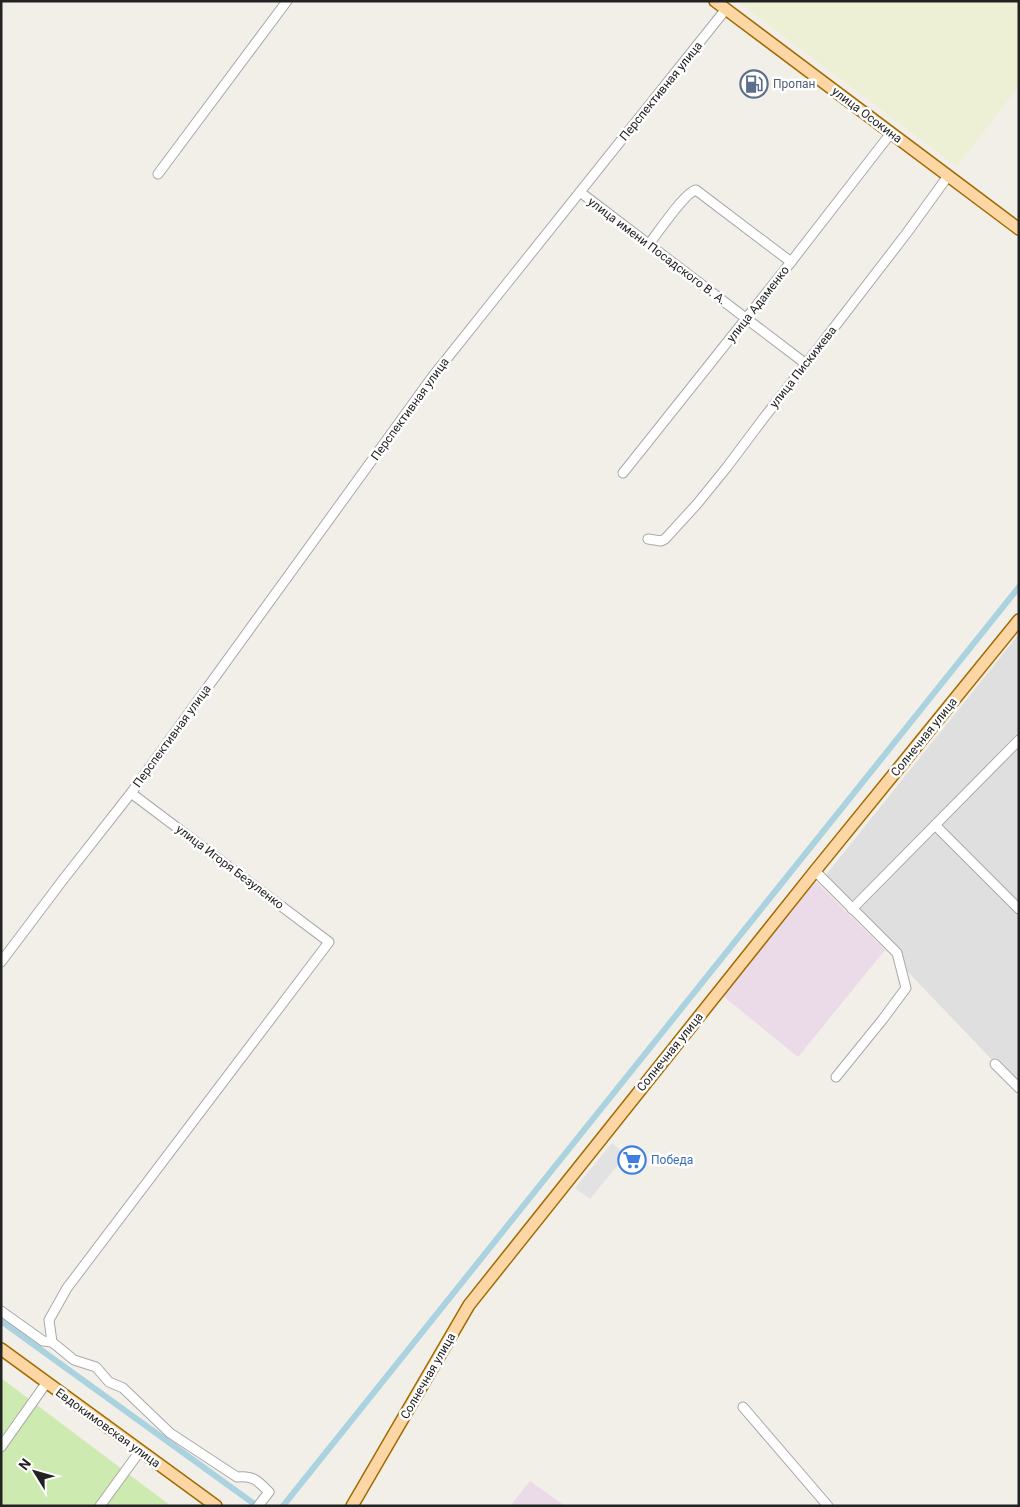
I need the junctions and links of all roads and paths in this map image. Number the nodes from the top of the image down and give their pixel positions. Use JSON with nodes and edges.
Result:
{"nodes":[{"id":1,"x":287,"y":1,"type":"edge"},
{"id":2,"x":715,"y":1,"type":"edge"},
{"id":3,"x":726,"y":9,"type":"junction"},
{"id":4,"x":891,"y":133,"type":"junction"},
{"id":5,"x":158,"y":174,"type":"dead end"},
{"id":6,"x":948,"y":176,"type":"junction"},
{"id":7,"x":580,"y":192,"type":"junction"},
{"id":8,"x":1019,"y":229,"type":"edge"},
{"id":9,"x":649,"y":244,"type":"junction"},
{"id":10,"x":791,"y":262,"type":"junction"},
{"id":11,"x":746,"y":318,"type":"junction"},
{"id":12,"x":806,"y":364,"type":"junction"},
{"id":13,"x":624,"y":473,"type":"dead end"},
{"id":14,"x":648,"y":539,"type":"dead end"},
{"id":15,"x":1019,"y":620,"type":"edge"},
{"id":16,"x":1019,"y":740,"type":"edge"},
{"id":17,"x":131,"y":792,"type":"junction"},
{"id":18,"x":935,"y":825,"type":"junction"},
{"id":19,"x":815,"y":871,"type":"junction"},
{"id":20,"x":852,"y":909,"type":"junction"},
{"id":21,"x":1019,"y":909,"type":"edge"},
{"id":22,"x":1,"y":962,"type":"edge"},
{"id":23,"x":995,"y":1064,"type":"dead end"},
{"id":24,"x":836,"y":1077,"type":"dead end"},
{"id":25,"x":1019,"y":1088,"type":"edge"},
{"id":26,"x":1,"y":1311,"type":"edge"},
{"id":27,"x":52,"y":1342,"type":"junction"},
{"id":28,"x":1,"y":1349,"type":"edge"},
{"id":29,"x":47,"y":1382,"type":"junction"},
{"id":30,"x":743,"y":1407,"type":"dead end"},
{"id":31,"x":1,"y":1447,"type":"edge"},
{"id":32,"x":140,"y":1451,"type":"junction"},
{"id":33,"x":100,"y":1506,"type":"edge"},
{"id":34,"x":216,"y":1506,"type":"edge"},
{"id":35,"x":258,"y":1506,"type":"edge"},
{"id":36,"x":352,"y":1506,"type":"edge"},
{"id":37,"x":828,"y":1506,"type":"edge"}],
"edges":[{"from":1,"to":5,"type":"street"},
{"from":2,"to":3,"type":"main road","name":"улица Осокина"},
{"from":3,"to":4,"type":"main road","name":"улица Осокина"},
{"from":3,"to":7,"type":"street","name":"Перспективная улица"},
{"from":4,"to":6,"type":"main road","name":"улица Осокина"},
{"from":4,"to":10,"type":"street","name":"улица Адаменко"},
{"from":6,"to":8,"type":"main road","name":"улица Осокина"},
{"from":6,"to":12,"type":"street","name":"улица Пискижева"},
{"from":7,"to":9,"type":"street","name":"улица имени Посадского В. А."},
{"from":7,"to":17,"type":"street","name":"Перспективная улица"},
{"from":9,"to":10,"type":"street"},
{"from":9,"to":11,"type":"street","name":"улица имени Посадского В. А."},
{"from":10,"to":11,"type":"street","name":"улица Адаменко"},
{"from":11,"to":12,"type":"street","name":"улица имени Посадского В. А."},
{"from":11,"to":13,"type":"street","name":"улица Адаменко"},
{"from":12,"to":14,"type":"street","name":"улица Пискижева"},
{"from":15,"to":19,"type":"main road","name":"Солнечная улица"},
{"from":16,"to":18,"type":"street"},
{"from":17,"to":22,"type":"street","name":"Перспективная улица"},
{"from":17,"to":27,"type":"street","name":"улица Игоря Безуленко"},
{"from":18,"to":20,"type":"street"},
{"from":18,"to":21,"type":"street"},
{"from":19,"to":20,"type":"street"},
{"from":19,"to":36,"type":"main road","name":"Солнечная улица"},
{"from":20,"to":24,"type":"street"},
{"from":23,"to":25,"type":"street"},
{"from":26,"to":27,"type":"street"},
{"from":27,"to":35,"type":"street"},
{"from":28,"to":29,"type":"main road","name":"Евдокимовская улица"},
{"from":29,"to":31,"type":"street"},
{"from":29,"to":32,"type":"main road","name":"Евдокимовская улица"},
{"from":30,"to":37,"type":"street"},
{"from":32,"to":33,"type":"street"},
{"from":32,"to":34,"type":"main road","name":"Евдокимовская улица"}]}
